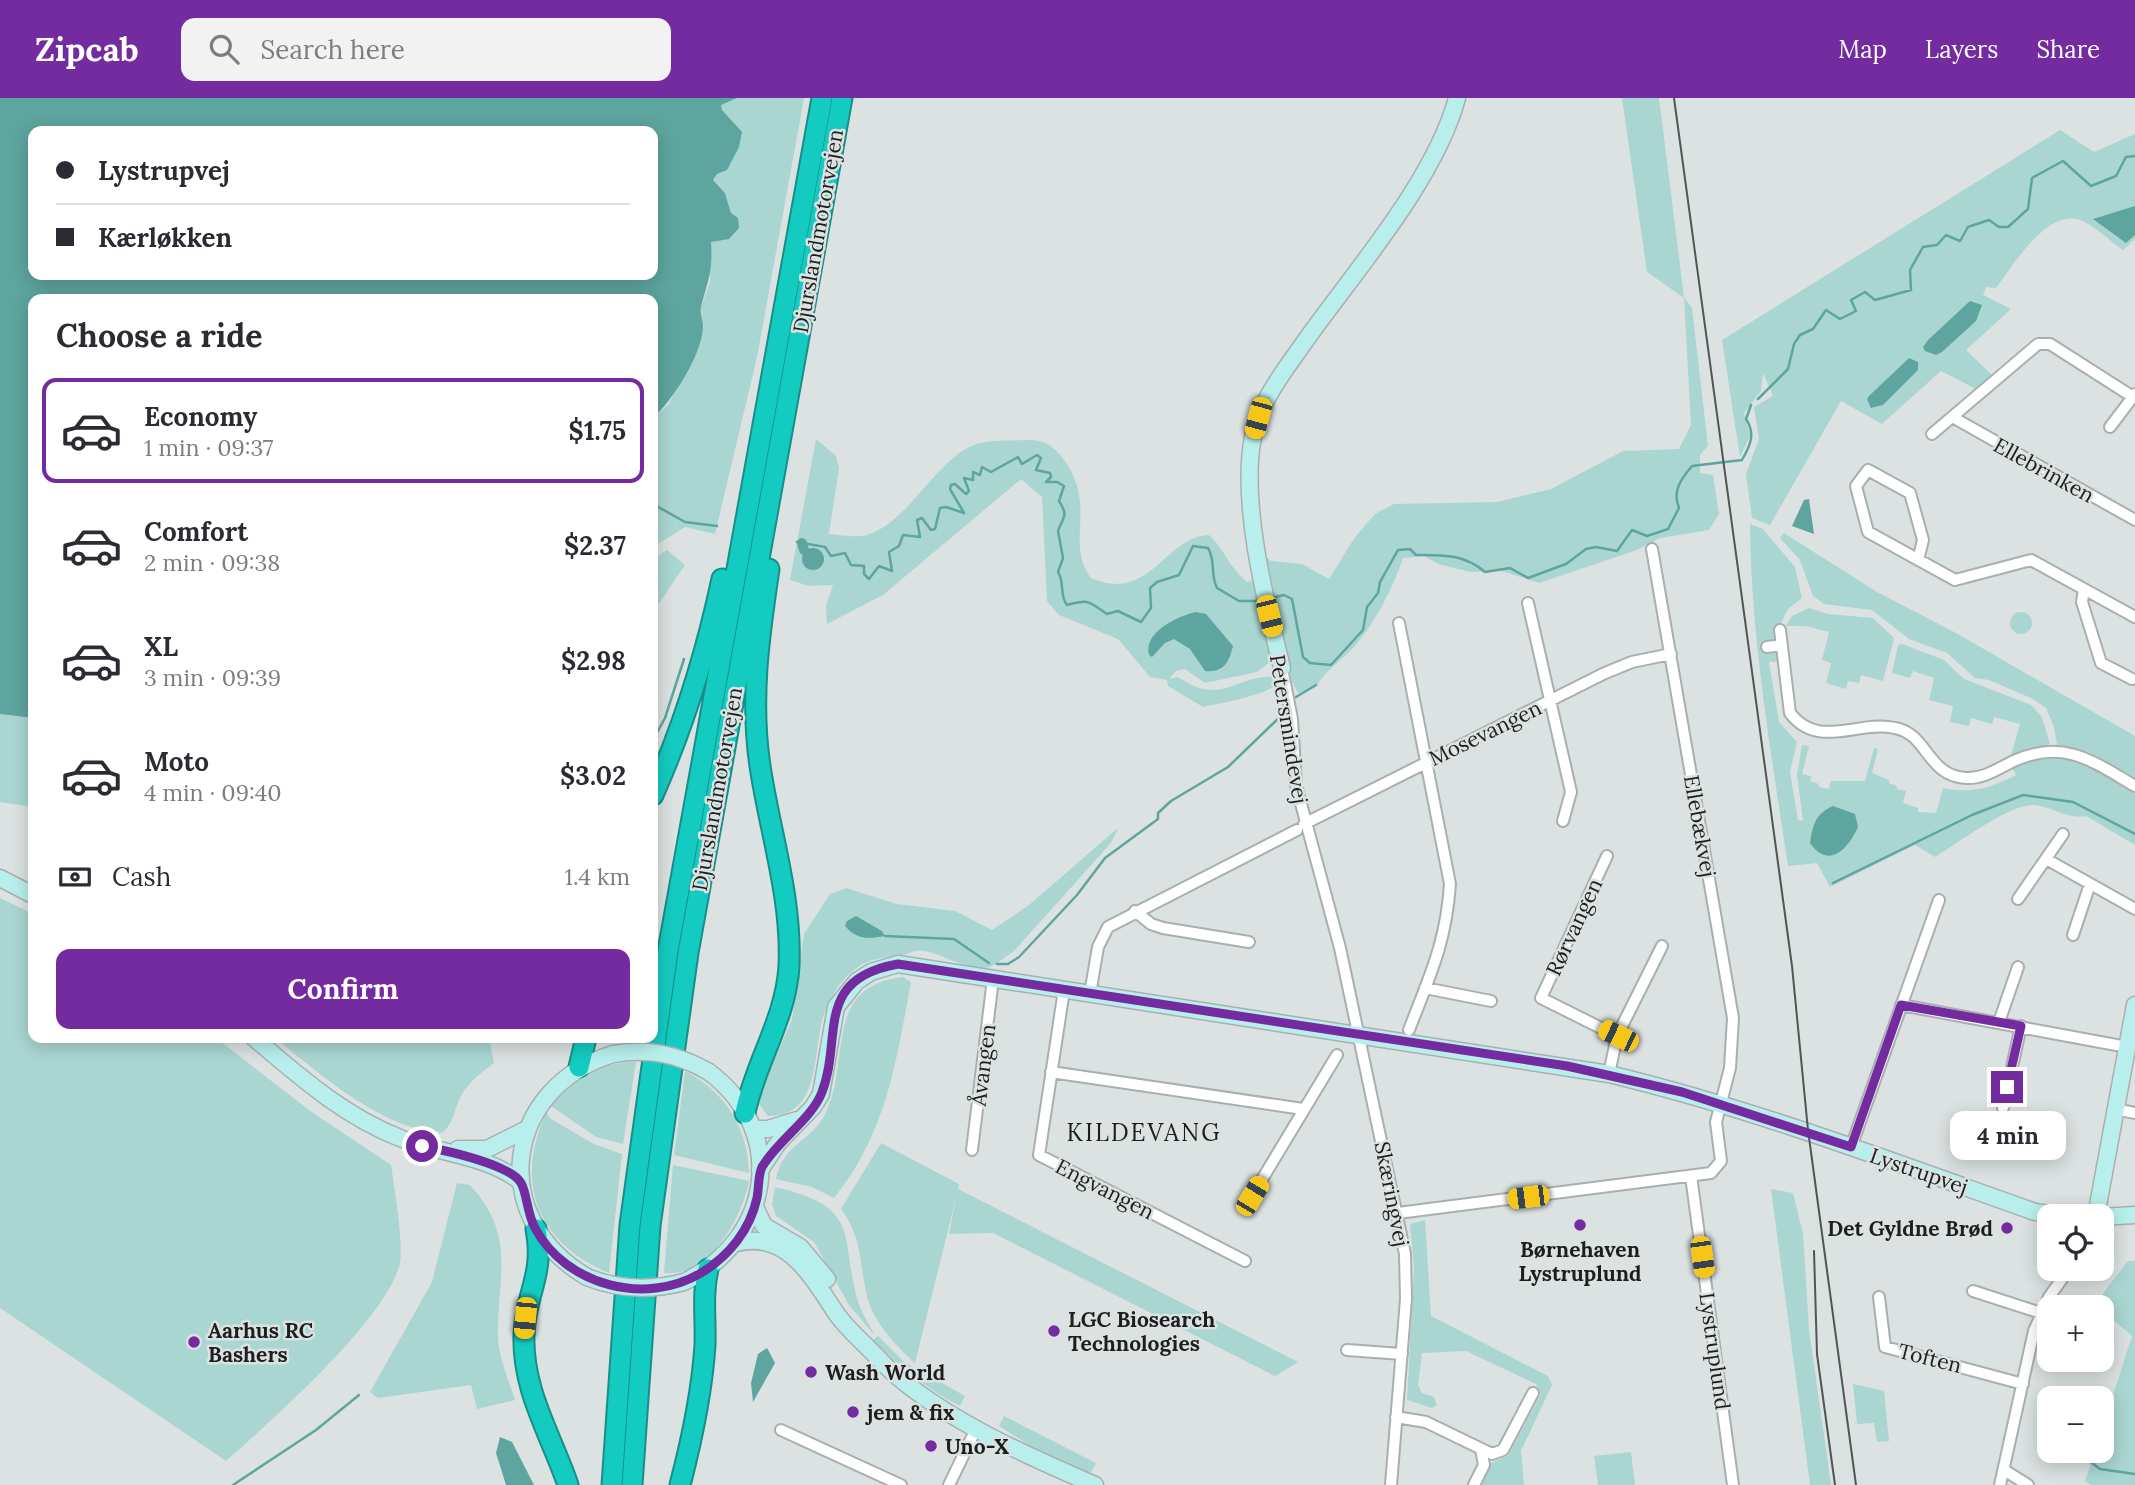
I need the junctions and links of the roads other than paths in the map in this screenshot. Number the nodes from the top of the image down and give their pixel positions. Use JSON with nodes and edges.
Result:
{"nodes":[{"id":1,"x":822,"y":98,"type":"edge"},
{"id":2,"x":843,"y":98,"type":"edge"},
{"id":3,"x":1457,"y":98,"type":"edge"},
{"id":4,"x":776,"y":349,"type":"junction"},
{"id":5,"x":2134,"y":396,"type":"edge"},
{"id":6,"x":1954,"y":418,"type":"junction"},
{"id":7,"x":2110,"y":427,"type":"dead end"},
{"id":8,"x":1932,"y":434,"type":"dead end"},
{"id":9,"x":2135,"y":520,"type":"edge"},
{"id":10,"x":1652,"y":548,"type":"dead end"},
{"id":11,"x":1918,"y":560,"type":"junction"},
{"id":12,"x":2084,"y":589,"type":"junction"},
{"id":13,"x":1528,"y":603,"type":"dead end"},
{"id":14,"x":2135,"y":617,"type":"edge"},
{"id":15,"x":1399,"y":623,"type":"dead end"},
{"id":16,"x":1780,"y":630,"type":"dead end"},
{"id":17,"x":1782,"y":645,"type":"junction"},
{"id":18,"x":1767,"y":647,"type":"dead end"},
{"id":19,"x":1671,"y":654,"type":"junction"},
{"id":20,"x":1282,"y":668,"type":"joint"},
{"id":21,"x":2134,"y":678,"type":"edge"},
{"id":22,"x":1552,"y":701,"type":"junction"},
{"id":23,"x":1428,"y":760,"type":"junction"},
{"id":24,"x":658,"y":784,"type":"edge"},
{"id":25,"x":2135,"y":786,"type":"edge"},
{"id":26,"x":1563,"y":821,"type":"dead end"},
{"id":27,"x":1301,"y":827,"type":"junction"},
{"id":28,"x":2063,"y":834,"type":"dead end"},
{"id":29,"x":1607,"y":856,"type":"dead end"},
{"id":30,"x":2046,"y":859,"type":"junction"},
{"id":31,"x":0,"y":878,"type":"edge"},
{"id":32,"x":2090,"y":884,"type":"junction"},
{"id":33,"x":28,"y":892,"type":"edge"},
{"id":34,"x":2018,"y":899,"type":"dead end"},
{"id":35,"x":1939,"y":900,"type":"dead end"},
{"id":36,"x":2135,"y":909,"type":"edge"},
{"id":37,"x":1135,"y":911,"type":"junction"},
{"id":38,"x":2073,"y":935,"type":"dead end"},
{"id":39,"x":1249,"y":942,"type":"dead end"},
{"id":40,"x":1662,"y":946,"type":"dead end"},
{"id":41,"x":2018,"y":967,"type":"dead end"},
{"id":42,"x":993,"y":979,"type":"junction"},
{"id":43,"x":1425,"y":988,"type":"junction"},
{"id":44,"x":1064,"y":990,"type":"junction"},
{"id":45,"x":1090,"y":994,"type":"junction"},
{"id":46,"x":1491,"y":1001,"type":"dead end"},
{"id":47,"x":1901,"y":1005,"type":"junction"},
{"id":48,"x":2135,"y":1005,"type":"edge"},
{"id":49,"x":658,"y":1016,"type":"edge"},
{"id":50,"x":1999,"y":1021,"type":"junction"},
{"id":51,"x":2021,"y":1026,"type":"junction"},
{"id":52,"x":1409,"y":1030,"type":"dead end"},
{"id":53,"x":1359,"y":1035,"type":"junction"},
{"id":54,"x":1618,"y":1036,"type":"junction"},
{"id":55,"x":260,"y":1043,"type":"edge"},
{"id":56,"x":585,"y":1043,"type":"edge"},
{"id":57,"x":654,"y":1043,"type":"edge"},
{"id":58,"x":2127,"y":1047,"type":"junction"},
{"id":59,"x":1337,"y":1055,"type":"dead end"},
{"id":60,"x":579,"y":1067,"type":"junction"},
{"id":61,"x":1051,"y":1072,"type":"junction"},
{"id":62,"x":1609,"y":1074,"type":"junction"},
{"id":63,"x":1720,"y":1103,"type":"junction"},
{"id":64,"x":2003,"y":1108,"type":"dead end"},
{"id":65,"x":1303,"y":1109,"type":"junction"},
{"id":66,"x":2115,"y":1109,"type":"junction"},
{"id":67,"x":2135,"y":1113,"type":"edge"},
{"id":68,"x":803,"y":1118,"type":"junction"},
{"id":69,"x":749,"y":1121,"type":"junction"},
{"id":70,"x":527,"y":1129,"type":"junction"},
{"id":71,"x":1851,"y":1147,"type":"junction"},
{"id":72,"x":431,"y":1148,"type":"junction"},
{"id":73,"x":972,"y":1150,"type":"dead end"},
{"id":74,"x":760,"y":1170,"type":"junction"},
{"id":75,"x":1691,"y":1176,"type":"junction"},
{"id":76,"x":521,"y":1182,"type":"junction"},
{"id":77,"x":1252,"y":1196,"type":"dead end"},
{"id":78,"x":2098,"y":1204,"type":"edge"},
{"id":79,"x":755,"y":1207,"type":"junction"},
{"id":80,"x":2037,"y":1212,"type":"edge"},
{"id":81,"x":1398,"y":1213,"type":"junction"},
{"id":82,"x":2135,"y":1215,"type":"edge"},
{"id":83,"x":2114,"y":1216,"type":"edge"},
{"id":84,"x":536,"y":1229,"type":"junction"},
{"id":85,"x":736,"y":1243,"type":"junction"},
{"id":86,"x":1245,"y":1261,"type":"dead end"},
{"id":87,"x":708,"y":1269,"type":"junction"},
{"id":88,"x":1973,"y":1291,"type":"dead end"},
{"id":89,"x":1879,"y":1297,"type":"dead end"},
{"id":90,"x":2037,"y":1312,"type":"edge"},
{"id":91,"x":2037,"y":1329,"type":"edge"},
{"id":92,"x":853,"y":1331,"type":"junction"},
{"id":93,"x":1347,"y":1350,"type":"dead end"},
{"id":94,"x":1402,"y":1354,"type":"junction"},
{"id":95,"x":2023,"y":1384,"type":"junction"},
{"id":96,"x":1533,"y":1393,"type":"dead end"},
{"id":97,"x":1396,"y":1417,"type":"junction"},
{"id":98,"x":977,"y":1427,"type":"junction"},
{"id":99,"x":781,"y":1430,"type":"dead end"},
{"id":100,"x":1481,"y":1449,"type":"junction"},
{"id":101,"x":2004,"y":1470,"type":"junction"},
{"id":102,"x":568,"y":1485,"type":"edge"},
{"id":103,"x":612,"y":1485,"type":"edge"},
{"id":104,"x":632,"y":1485,"type":"edge"},
{"id":105,"x":680,"y":1485,"type":"edge"},
{"id":106,"x":901,"y":1485,"type":"edge"},
{"id":107,"x":949,"y":1485,"type":"edge"},
{"id":108,"x":1095,"y":1485,"type":"edge"},
{"id":109,"x":1391,"y":1485,"type":"edge"},
{"id":110,"x":1474,"y":1485,"type":"edge"},
{"id":111,"x":1733,"y":1485,"type":"edge"},
{"id":112,"x":2000,"y":1485,"type":"edge"},
{"id":113,"x":2028,"y":1485,"type":"edge"}],
"edges":[{"from":1,"to":4,"type":"highway","name":"Djurslandmotorvejen"},
{"from":2,"to":69,"type":"highway"},
{"from":2,"to":104,"type":"highway","name":"Djurslandmotorvejen"},
{"from":3,"to":20,"type":"street","name":"Petersmindevej"},
{"from":4,"to":24,"type":"highway"},
{"from":4,"to":49,"type":"highway","name":"Djurslandmotorvejen"},
{"from":5,"to":6,"type":"street"},
{"from":5,"to":7,"type":"street"},
{"from":6,"to":8,"type":"street"},
{"from":6,"to":9,"type":"street","name":"Ellebrinken"},
{"from":10,"to":19,"type":"street","name":"Ellebækvej"},
{"from":11,"to":11,"type":"street"},
{"from":11,"to":12,"type":"street"},
{"from":12,"to":14,"type":"street"},
{"from":12,"to":21,"type":"street"},
{"from":13,"to":22,"type":"street"},
{"from":15,"to":23,"type":"street"},
{"from":16,"to":17,"type":"street"},
{"from":17,"to":18,"type":"street"},
{"from":17,"to":25,"type":"street"},
{"from":19,"to":22,"type":"street","name":"Mosevangen"},
{"from":19,"to":63,"type":"street","name":"Ellebækvej"},
{"from":20,"to":27,"type":"street","name":"Petersmindevej"},
{"from":22,"to":23,"type":"street","name":"Mosevangen"},
{"from":22,"to":26,"type":"street"},
{"from":23,"to":27,"type":"street","name":"Mosevangen"},
{"from":23,"to":43,"type":"street"},
{"from":27,"to":37,"type":"street","name":"Mosevangen"},
{"from":27,"to":53,"type":"street","name":"Petersmindevej"},
{"from":28,"to":30,"type":"street"},
{"from":29,"to":54,"type":"street","name":"Rørvangen"},
{"from":30,"to":32,"type":"street"},
{"from":30,"to":34,"type":"street"},
{"from":31,"to":33,"type":"street"},
{"from":32,"to":36,"type":"street"},
{"from":32,"to":38,"type":"street"},
{"from":35,"to":47,"type":"street"},
{"from":37,"to":39,"type":"street"},
{"from":37,"to":45,"type":"street","name":"Mosevangen"},
{"from":40,"to":54,"type":"street"},
{"from":41,"to":50,"type":"street"},
{"from":42,"to":44,"type":"street","name":"Lystrupvej"},
{"from":42,"to":68,"type":"street","name":"Lystrupvej"},
{"from":42,"to":73,"type":"street","name":"Åvangen"},
{"from":43,"to":46,"type":"street"},
{"from":43,"to":52,"type":"street"},
{"from":44,"to":45,"type":"street","name":"Lystrupvej"},
{"from":44,"to":61,"type":"street","name":"Engvangen"},
{"from":45,"to":53,"type":"street","name":"Lystrupvej"},
{"from":47,"to":50,"type":"street"},
{"from":47,"to":71,"type":"street"},
{"from":48,"to":58,"type":"street"},
{"from":50,"to":51,"type":"street"},
{"from":51,"to":58,"type":"street"},
{"from":51,"to":64,"type":"street"},
{"from":53,"to":62,"type":"street","name":"Lystrupvej"},
{"from":53,"to":81,"type":"street","name":"Skæringvej"},
{"from":54,"to":62,"type":"street"},
{"from":55,"to":72,"type":"street"},
{"from":56,"to":60,"type":"highway"},
{"from":57,"to":103,"type":"highway","name":"Djurslandmotorvejen"},
{"from":58,"to":66,"type":"street"},
{"from":59,"to":65,"type":"street"},
{"from":60,"to":69,"type":"street","bridge":true},
{"from":60,"to":70,"type":"street"},
{"from":61,"to":65,"type":"street"},
{"from":61,"to":86,"type":"street","name":"Engvangen"},
{"from":62,"to":63,"type":"street","name":"Lystrupvej"},
{"from":63,"to":71,"type":"street","name":"Lystrupvej"},
{"from":63,"to":75,"type":"street"},
{"from":65,"to":77,"type":"street"},
{"from":66,"to":67,"type":"street"},
{"from":66,"to":78,"type":"street"},
{"from":68,"to":69,"type":"street"},
{"from":68,"to":74,"type":"street","name":"Lystrupvej"},
{"from":69,"to":74,"type":"street"},
{"from":70,"to":72,"type":"street"},
{"from":70,"to":76,"type":"street"},
{"from":71,"to":80,"type":"street","name":"Lystrupvej"},
{"from":72,"to":76,"type":"street"},
{"from":74,"to":79,"type":"street"},
{"from":75,"to":81,"type":"street"},
{"from":75,"to":111,"type":"street","name":"Lystruplund"},
{"from":76,"to":84,"type":"street"},
{"from":79,"to":85,"type":"street"},
{"from":79,"to":92,"type":"street"},
{"from":81,"to":94,"type":"street","name":"Skæringvej"},
{"from":82,"to":83,"type":"street"},
{"from":84,"to":87,"type":"street","bridge":true},
{"from":84,"to":102,"type":"highway"},
{"from":85,"to":87,"type":"street"},
{"from":85,"to":92,"type":"street"},
{"from":87,"to":105,"type":"highway"},
{"from":88,"to":90,"type":"street"},
{"from":89,"to":95,"type":"street","name":"Toften"},
{"from":91,"to":95,"type":"street"},
{"from":92,"to":98,"type":"street"},
{"from":93,"to":94,"type":"street"},
{"from":94,"to":97,"type":"street","name":"Skæringvej"},
{"from":95,"to":101,"type":"street"},
{"from":96,"to":100,"type":"street"},
{"from":97,"to":100,"type":"street"},
{"from":97,"to":109,"type":"street","name":"Skæringvej"},
{"from":98,"to":107,"type":"street"},
{"from":98,"to":108,"type":"street"},
{"from":99,"to":106,"type":"street"},
{"from":100,"to":110,"type":"street"},
{"from":101,"to":112,"type":"street"},
{"from":101,"to":113,"type":"street"}]}
